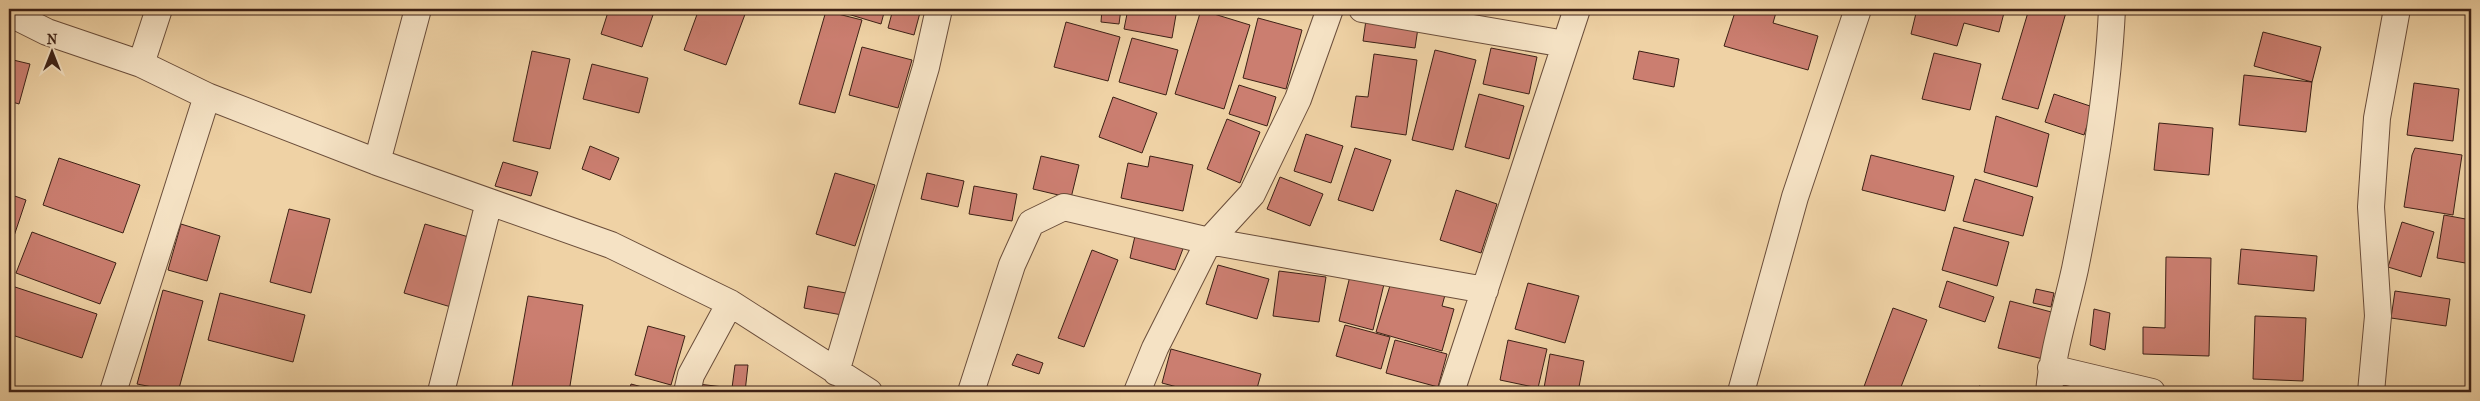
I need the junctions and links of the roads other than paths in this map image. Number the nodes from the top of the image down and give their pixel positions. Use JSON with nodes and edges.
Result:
{"nodes":[{"id":1,"x":159,"y":9,"type":"edge"},
{"id":2,"x":418,"y":9,"type":"edge"},
{"id":3,"x":939,"y":9,"type":"edge"},
{"id":4,"x":1330,"y":9,"type":"edge"},
{"id":5,"x":1362,"y":9,"type":"edge"},
{"id":6,"x":1577,"y":9,"type":"edge"},
{"id":7,"x":1858,"y":9,"type":"edge"},
{"id":8,"x":2112,"y":9,"type":"edge"},
{"id":9,"x":2398,"y":9,"type":"edge"},
{"id":10,"x":9,"y":13,"type":"edge"},
{"id":11,"x":1566,"y":44,"type":"junction"},
{"id":12,"x":141,"y":64,"type":"junction"},
{"id":13,"x":206,"y":96,"type":"junction"},
{"id":14,"x":377,"y":162,"type":"junction"},
{"id":15,"x":489,"y":202,"type":"junction"},
{"id":16,"x":1209,"y":241,"type":"junction"},
{"id":17,"x":1485,"y":290,"type":"junction"},
{"id":18,"x":730,"y":303,"type":"junction"},
{"id":19,"x":836,"y":372,"type":"junction"},
{"id":20,"x":2050,"y":380,"type":"edge"},
{"id":21,"x":113,"y":392,"type":"edge"},
{"id":22,"x":441,"y":392,"type":"edge"},
{"id":23,"x":687,"y":392,"type":"edge"},
{"id":24,"x":869,"y":392,"type":"edge"},
{"id":25,"x":971,"y":392,"type":"edge"},
{"id":26,"x":1137,"y":392,"type":"edge"},
{"id":27,"x":1450,"y":392,"type":"edge"},
{"id":28,"x":1741,"y":392,"type":"edge"},
{"id":29,"x":2152,"y":392,"type":"edge"},
{"id":30,"x":2371,"y":392,"type":"edge"}],
"edges":[{"from":1,"to":12,"type":"street"},
{"from":2,"to":14,"type":"street"},
{"from":3,"to":19,"type":"street"},
{"from":4,"to":16,"type":"street"},
{"from":5,"to":11,"type":"street"},
{"from":6,"to":11,"type":"street"},
{"from":7,"to":28,"type":"street"},
{"from":8,"to":20,"type":"street"},
{"from":9,"to":30,"type":"street"},
{"from":10,"to":12,"type":"street"},
{"from":11,"to":17,"type":"street"},
{"from":12,"to":13,"type":"street"},
{"from":13,"to":14,"type":"street"},
{"from":13,"to":21,"type":"street"},
{"from":14,"to":15,"type":"street"},
{"from":15,"to":18,"type":"street"},
{"from":15,"to":22,"type":"street"},
{"from":16,"to":17,"type":"street"},
{"from":16,"to":25,"type":"street"},
{"from":16,"to":26,"type":"street"},
{"from":17,"to":27,"type":"street"},
{"from":18,"to":19,"type":"street"},
{"from":18,"to":23,"type":"street"},
{"from":19,"to":24,"type":"street"},
{"from":20,"to":29,"type":"street"}]}
